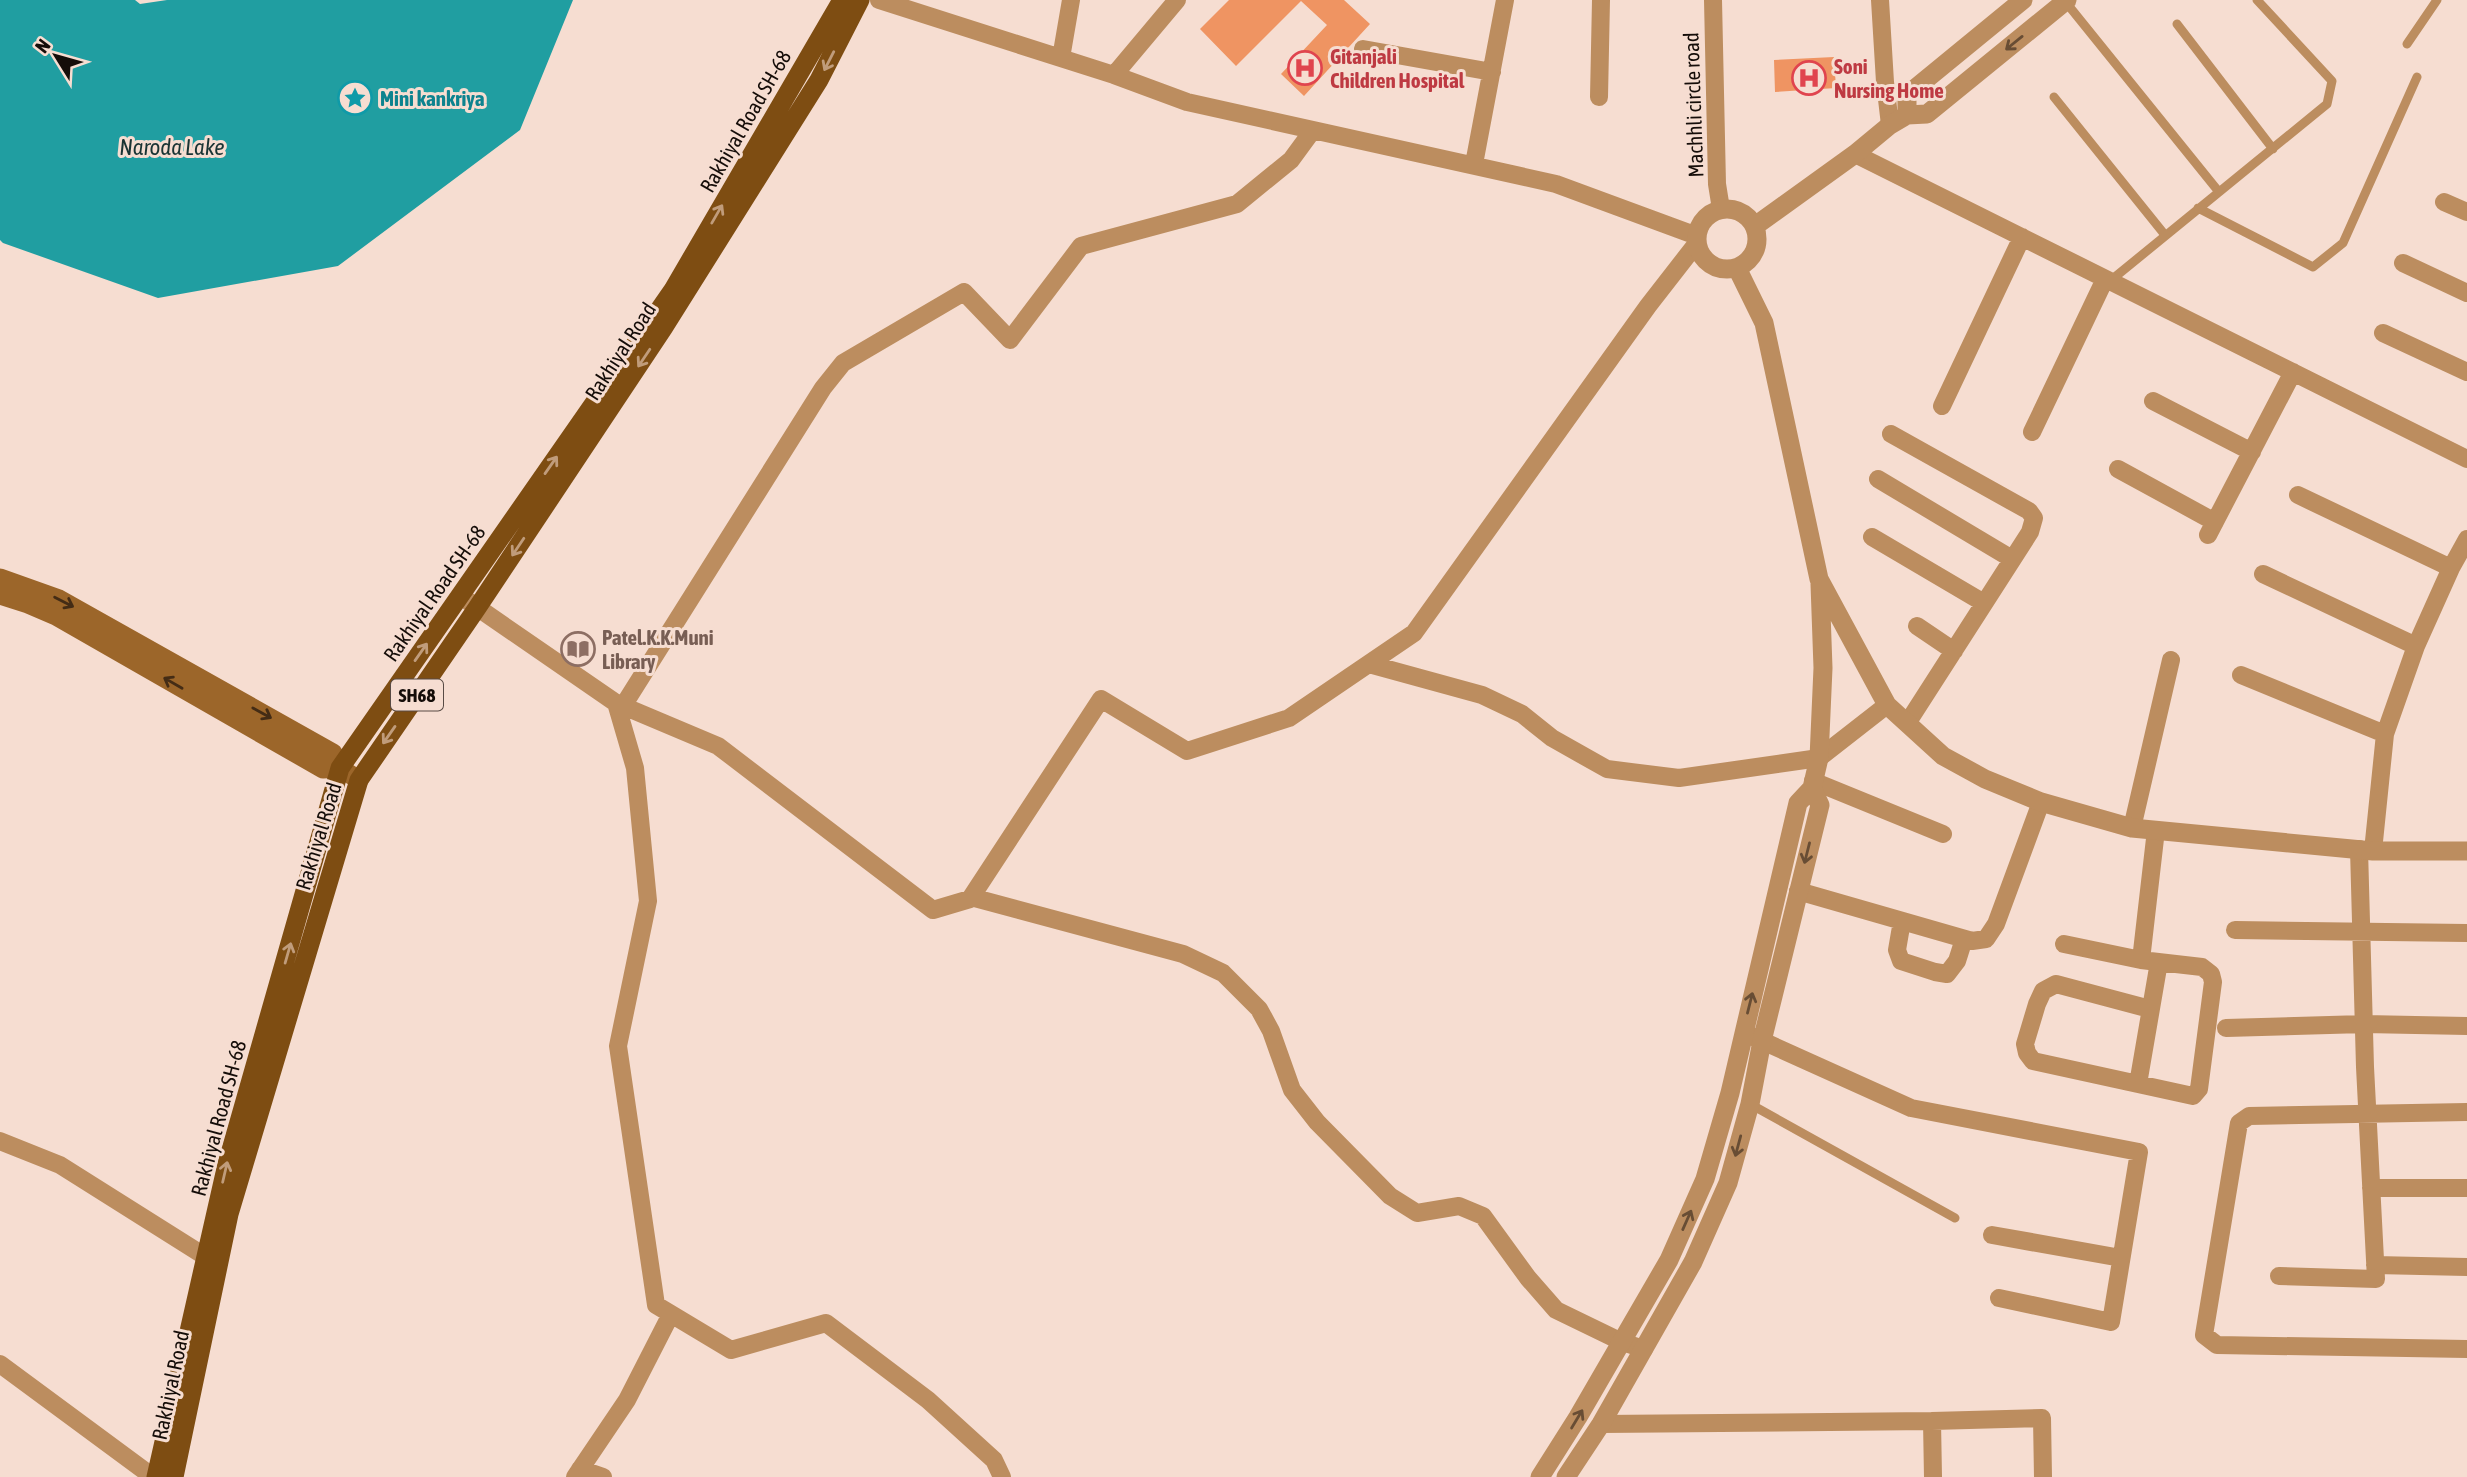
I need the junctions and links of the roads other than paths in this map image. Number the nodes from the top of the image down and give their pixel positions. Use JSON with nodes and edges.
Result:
{"nodes":[{"id":1,"x":842,"y":0,"type":"edge"},
{"id":2,"x":860,"y":0,"type":"edge"},
{"id":3,"x":879,"y":0,"type":"edge"},
{"id":4,"x":1071,"y":0,"type":"edge"},
{"id":5,"x":1177,"y":0,"type":"edge"},
{"id":6,"x":1505,"y":0,"type":"edge"},
{"id":7,"x":1601,"y":0,"type":"edge"},
{"id":8,"x":1713,"y":0,"type":"edge"},
{"id":9,"x":1880,"y":0,"type":"edge"},
{"id":10,"x":2023,"y":0,"type":"edge"},
{"id":11,"x":2065,"y":0,"type":"edge"},
{"id":12,"x":2257,"y":0,"type":"edge"},
{"id":13,"x":2437,"y":0,"type":"edge"},
{"id":14,"x":2177,"y":24,"type":"dead end"},
{"id":15,"x":2407,"y":44,"type":"dead end"},
{"id":16,"x":1363,"y":49,"type":"dead end"},
{"id":17,"x":1061,"y":58,"type":"junction"},
{"id":18,"x":1492,"y":72,"type":"junction"},
{"id":19,"x":1114,"y":75,"type":"junction"},
{"id":20,"x":2417,"y":77,"type":"dead end"},
{"id":21,"x":1599,"y":97,"type":"dead end"},
{"id":22,"x":2054,"y":97,"type":"dead end"},
{"id":23,"x":1898,"y":120,"type":"junction"},
{"id":24,"x":1313,"y":130,"type":"junction"},
{"id":25,"x":2273,"y":149,"type":"junction"},
{"id":26,"x":1855,"y":154,"type":"junction"},
{"id":27,"x":1474,"y":164,"type":"junction"},
{"id":28,"x":2219,"y":192,"type":"junction"},
{"id":29,"x":2444,"y":202,"type":"dead end"},
{"id":30,"x":2198,"y":208,"type":"junction"},
{"id":31,"x":1721,"y":209,"type":"junction"},
{"id":32,"x":2467,"y":212,"type":"edge"},
{"id":33,"x":1755,"y":226,"type":"junction"},
{"id":34,"x":2165,"y":235,"type":"junction"},
{"id":35,"x":2022,"y":237,"type":"junction"},
{"id":36,"x":1697,"y":239,"type":"junction"},
{"id":37,"x":2403,"y":263,"type":"dead end"},
{"id":38,"x":1737,"y":268,"type":"junction"},
{"id":39,"x":2108,"y":280,"type":"junction"},
{"id":40,"x":2467,"y":293,"type":"edge"},
{"id":41,"x":2383,"y":333,"type":"dead end"},
{"id":42,"x":2293,"y":372,"type":"junction"},
{"id":43,"x":2467,"y":372,"type":"edge"},
{"id":44,"x":2153,"y":401,"type":"dead end"},
{"id":45,"x":1942,"y":406,"type":"dead end"},
{"id":46,"x":2032,"y":432,"type":"dead end"},
{"id":47,"x":1891,"y":434,"type":"dead end"},
{"id":48,"x":2252,"y":452,"type":"junction"},
{"id":49,"x":2467,"y":459,"type":"edge"},
{"id":50,"x":2118,"y":469,"type":"dead end"},
{"id":51,"x":1878,"y":478,"type":"dead end"},
{"id":52,"x":2298,"y":495,"type":"dead end"},
{"id":53,"x":1872,"y":537,"type":"dead end"},
{"id":54,"x":2467,"y":539,"type":"edge"},
{"id":55,"x":2012,"y":559,"type":"junction"},
{"id":56,"x":2451,"y":568,"type":"junction"},
{"id":57,"x":2263,"y":574,"type":"dead end"},
{"id":58,"x":1819,"y":579,"type":"junction"},
{"id":59,"x":4,"y":584,"type":"edge"},
{"id":60,"x":460,"y":596,"type":"junction"},
{"id":61,"x":1984,"y":603,"type":"junction"},
{"id":62,"x":477,"y":608,"type":"junction"},
{"id":63,"x":1917,"y":626,"type":"dead end"},
{"id":64,"x":2416,"y":646,"type":"junction"},
{"id":65,"x":1954,"y":651,"type":"junction"},
{"id":66,"x":2171,"y":660,"type":"dead end"},
{"id":67,"x":1369,"y":664,"type":"junction"},
{"id":68,"x":2241,"y":675,"type":"dead end"},
{"id":69,"x":619,"y":705,"type":"junction"},
{"id":70,"x":1887,"y":705,"type":"junction"},
{"id":71,"x":1908,"y":722,"type":"junction"},
{"id":72,"x":2385,"y":734,"type":"junction"},
{"id":73,"x":1819,"y":758,"type":"junction"},
{"id":74,"x":341,"y":768,"type":"junction"},
{"id":75,"x":359,"y":780,"type":"junction"},
{"id":76,"x":1813,"y":785,"type":"junction"},
{"id":77,"x":2041,"y":802,"type":"junction"},
{"id":78,"x":2132,"y":828,"type":"junction"},
{"id":79,"x":2156,"y":830,"type":"junction"},
{"id":80,"x":1943,"y":834,"type":"dead end"},
{"id":81,"x":2366,"y":850,"type":"junction"},
{"id":82,"x":2467,"y":851,"type":"edge"},
{"id":83,"x":1798,"y":891,"type":"junction"},
{"id":84,"x":971,"y":897,"type":"junction"},
{"id":85,"x":1902,"y":921,"type":"junction"},
{"id":86,"x":2235,"y":930,"type":"dead end"},
{"id":87,"x":2361,"y":933,"type":"junction"},
{"id":88,"x":2467,"y":933,"type":"edge"},
{"id":89,"x":1964,"y":939,"type":"junction"},
{"id":90,"x":2064,"y":944,"type":"dead end"},
{"id":91,"x":2141,"y":960,"type":"junction"},
{"id":92,"x":2159,"y":962,"type":"junction"},
{"id":93,"x":2150,"y":1009,"type":"junction"},
{"id":94,"x":2364,"y":1024,"type":"junction"},
{"id":95,"x":2467,"y":1026,"type":"edge"},
{"id":96,"x":2226,"y":1028,"type":"dead end"},
{"id":97,"x":1743,"y":1032,"type":"junction"},
{"id":98,"x":1762,"y":1041,"type":"junction"},
{"id":99,"x":2138,"y":1084,"type":"junction"},
{"id":100,"x":1750,"y":1104,"type":"junction"},
{"id":101,"x":2467,"y":1112,"type":"edge"},
{"id":102,"x":2367,"y":1113,"type":"junction"},
{"id":103,"x":0,"y":1141,"type":"edge"},
{"id":104,"x":2371,"y":1188,"type":"junction"},
{"id":105,"x":2467,"y":1188,"type":"edge"},
{"id":106,"x":1955,"y":1217,"type":"dead end"},
{"id":107,"x":1992,"y":1235,"type":"dead end"},
{"id":108,"x":213,"y":1258,"type":"junction"},
{"id":109,"x":2121,"y":1258,"type":"junction"},
{"id":110,"x":2375,"y":1265,"type":"junction"},
{"id":111,"x":2467,"y":1267,"type":"edge"},
{"id":112,"x":2279,"y":1276,"type":"dead end"},
{"id":113,"x":1999,"y":1298,"type":"dead end"},
{"id":114,"x":671,"y":1314,"type":"junction"},
{"id":115,"x":1622,"y":1342,"type":"junction"},
{"id":116,"x":1644,"y":1349,"type":"junction"},
{"id":117,"x":2467,"y":1349,"type":"edge"},
{"id":118,"x":0,"y":1364,"type":"edge"},
{"id":119,"x":1932,"y":1421,"type":"junction"},
{"id":120,"x":1601,"y":1424,"type":"junction"},
{"id":121,"x":994,"y":1460,"type":"junction"},
{"id":122,"x":578,"y":1473,"type":"edge"},
{"id":123,"x":154,"y":1477,"type":"edge"},
{"id":124,"x":174,"y":1477,"type":"edge"},
{"id":125,"x":603,"y":1477,"type":"edge"},
{"id":126,"x":984,"y":1477,"type":"edge"},
{"id":127,"x":1003,"y":1477,"type":"edge"},
{"id":128,"x":1540,"y":1477,"type":"edge"},
{"id":129,"x":1566,"y":1477,"type":"edge"},
{"id":130,"x":1933,"y":1477,"type":"edge"},
{"id":131,"x":2043,"y":1477,"type":"edge"}],
"edges":[{"from":60,"to":1,"type":"main road","name":"Rakhiyal Road SH-68","number":"SH68","one_way":true},
{"from":2,"to":62,"type":"main road","name":"Rakhiyal Road","number":"SH68","one_way":true},
{"from":3,"to":17,"type":"street"},
{"from":4,"to":17,"type":"street"},
{"from":5,"to":19,"type":"street"},
{"from":6,"to":18,"type":"street"},
{"from":7,"to":21,"type":"street"},
{"from":8,"to":31,"type":"street","name":"Machhli circle road"},
{"from":9,"to":23,"type":"street"},
{"from":10,"to":23,"type":"street"},
{"from":11,"to":23,"type":"street","one_way":true},
{"from":11,"to":28,"type":"lane"},
{"from":12,"to":25,"type":"lane"},
{"from":13,"to":15,"type":"lane"},
{"from":14,"to":25,"type":"lane"},
{"from":16,"to":18,"type":"street"},
{"from":17,"to":19,"type":"street"},
{"from":18,"to":27,"type":"street"},
{"from":19,"to":24,"type":"street"},
{"from":20,"to":30,"type":"lane"},
{"from":22,"to":34,"type":"lane"},
{"from":23,"to":26,"type":"street"},
{"from":24,"to":27,"type":"street"},
{"from":24,"to":69,"type":"street"},
{"from":25,"to":28,"type":"lane"},
{"from":26,"to":33,"type":"street"},
{"from":26,"to":35,"type":"street"},
{"from":27,"to":36,"type":"street"},
{"from":28,"to":30,"type":"lane"},
{"from":29,"to":32,"type":"street"},
{"from":30,"to":34,"type":"lane"},
{"from":31,"to":33,"type":"street"},
{"from":31,"to":36,"type":"street"},
{"from":33,"to":38,"type":"street"},
{"from":34,"to":39,"type":"lane"},
{"from":35,"to":39,"type":"street"},
{"from":35,"to":45,"type":"street"},
{"from":36,"to":38,"type":"street"},
{"from":36,"to":67,"type":"street"},
{"from":37,"to":40,"type":"street"},
{"from":38,"to":58,"type":"street"},
{"from":39,"to":42,"type":"street"},
{"from":39,"to":46,"type":"street"},
{"from":41,"to":43,"type":"street"},
{"from":42,"to":48,"type":"street"},
{"from":42,"to":49,"type":"street"},
{"from":44,"to":48,"type":"street"},
{"from":47,"to":55,"type":"street"},
{"from":48,"to":50,"type":"street"},
{"from":51,"to":55,"type":"street"},
{"from":52,"to":56,"type":"street"},
{"from":53,"to":61,"type":"street"},
{"from":54,"to":56,"type":"street"},
{"from":55,"to":61,"type":"street"},
{"from":56,"to":64,"type":"street"},
{"from":57,"to":64,"type":"street"},
{"from":58,"to":70,"type":"street"},
{"from":58,"to":73,"type":"street"},
{"from":59,"to":74,"type":"main road"},
{"from":60,"to":62,"type":"street"},
{"from":74,"to":60,"type":"main road","name":"Rakhiyal Road SH-68","number":"SH68","one_way":true},
{"from":61,"to":65,"type":"street"},
{"from":62,"to":69,"type":"street"},
{"from":62,"to":75,"type":"main road","name":"Rakhiyal Road","number":"SH68","one_way":true},
{"from":63,"to":65,"type":"street"},
{"from":64,"to":72,"type":"street"},
{"from":65,"to":71,"type":"street"},
{"from":66,"to":78,"type":"street"},
{"from":67,"to":73,"type":"street"},
{"from":67,"to":84,"type":"street"},
{"from":68,"to":72,"type":"street"},
{"from":69,"to":84,"type":"street"},
{"from":69,"to":114,"type":"street"},
{"from":70,"to":71,"type":"street"},
{"from":70,"to":73,"type":"street"},
{"from":71,"to":77,"type":"street"},
{"from":72,"to":81,"type":"street"},
{"from":73,"to":76,"type":"street"},
{"from":74,"to":75,"type":"main road"},
{"from":108,"to":74,"type":"main road","name":"Rakhiyal Road SH-68","number":"SH68","one_way":true},
{"from":75,"to":108,"type":"main road","name":"Rakhiyal Road","number":"SH68"},
{"from":76,"to":80,"type":"street"},
{"from":76,"to":83,"type":"street","one_way":true},
{"from":97,"to":76,"type":"street","one_way":true},
{"from":77,"to":78,"type":"street"},
{"from":77,"to":89,"type":"street"},
{"from":78,"to":79,"type":"street"},
{"from":79,"to":81,"type":"street"},
{"from":79,"to":91,"type":"street"},
{"from":81,"to":82,"type":"street"},
{"from":81,"to":87,"type":"street"},
{"from":83,"to":85,"type":"street"},
{"from":83,"to":98,"type":"street"},
{"from":84,"to":115,"type":"street"},
{"from":85,"to":89,"type":"street"},
{"from":85,"to":89,"type":"street"},
{"from":86,"to":87,"type":"street"},
{"from":87,"to":88,"type":"street"},
{"from":87,"to":94,"type":"street"},
{"from":90,"to":91,"type":"street"},
{"from":91,"to":92,"type":"street"},
{"from":92,"to":93,"type":"street"},
{"from":92,"to":99,"type":"street"},
{"from":93,"to":99,"type":"street"},
{"from":93,"to":99,"type":"street"},
{"from":94,"to":95,"type":"street"},
{"from":94,"to":96,"type":"street"},
{"from":94,"to":102,"type":"street"},
{"from":97,"to":98,"type":"street"},
{"from":115,"to":97,"type":"street","one_way":true},
{"from":98,"to":100,"type":"street"},
{"from":98,"to":109,"type":"street"},
{"from":100,"to":106,"type":"lane"},
{"from":100,"to":116,"type":"street","one_way":true},
{"from":101,"to":102,"type":"street"},
{"from":102,"to":104,"type":"street"},
{"from":102,"to":117,"type":"street"},
{"from":103,"to":108,"type":"street"},
{"from":104,"to":105,"type":"street"},
{"from":104,"to":110,"type":"street"},
{"from":107,"to":109,"type":"street"},
{"from":108,"to":123,"type":"main road","name":"Rakhiyal Road SH-68","number":"SH68"},
{"from":108,"to":124,"type":"main road","name":"Rakhiyal Road","number":"SH68"},
{"from":109,"to":113,"type":"street"},
{"from":110,"to":111,"type":"street"},
{"from":110,"to":112,"type":"street"},
{"from":114,"to":121,"type":"street"},
{"from":114,"to":122,"type":"street"},
{"from":115,"to":116,"type":"street"},
{"from":128,"to":115,"type":"street","one_way":true},
{"from":116,"to":120,"type":"street"},
{"from":118,"to":123,"type":"street"},
{"from":119,"to":120,"type":"street"},
{"from":119,"to":130,"type":"street"},
{"from":119,"to":131,"type":"street"},
{"from":120,"to":129,"type":"street"},
{"from":121,"to":126,"type":"street"},
{"from":121,"to":127,"type":"street"},
{"from":122,"to":125,"type":"street"}]}
